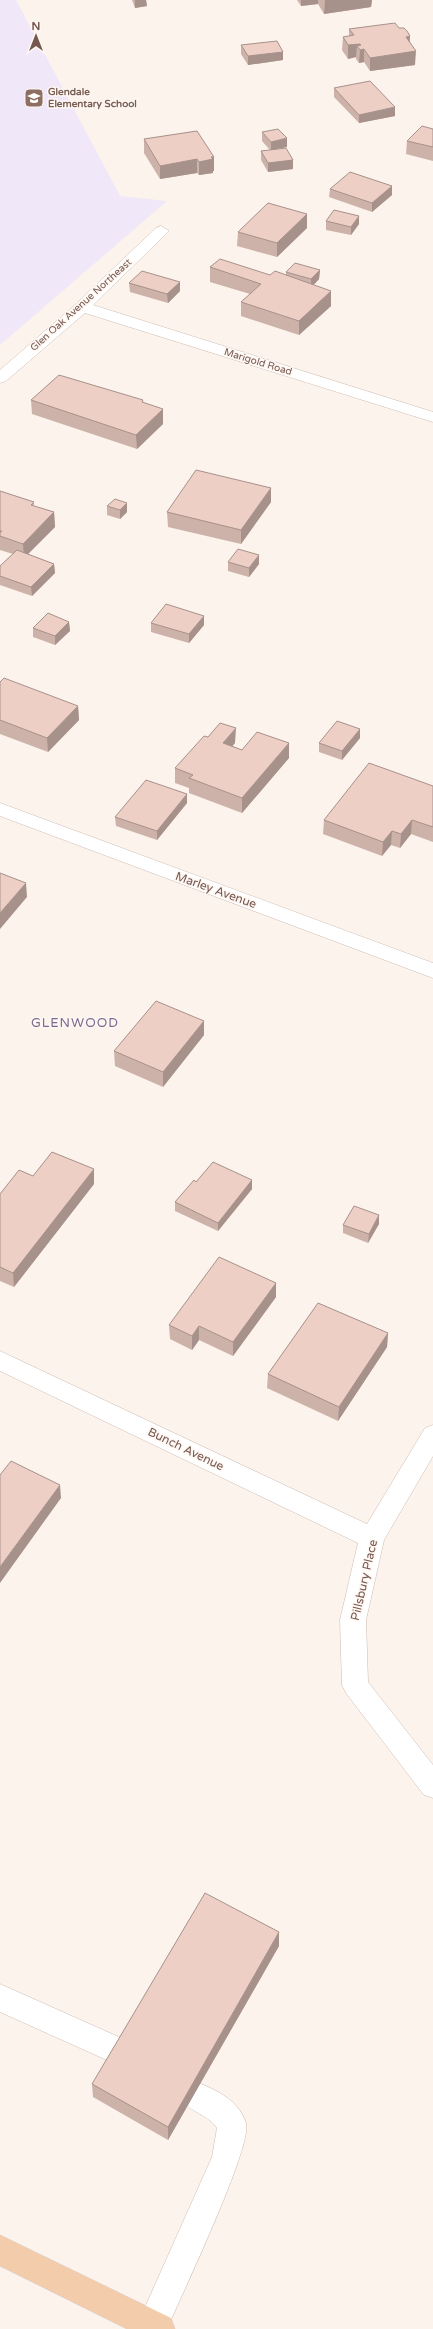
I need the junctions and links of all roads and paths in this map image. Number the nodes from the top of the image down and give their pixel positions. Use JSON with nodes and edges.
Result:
{"nodes":[{"id":1,"x":161,"y":231,"type":"dead end"},
{"id":2,"x":82,"y":307,"type":"junction"},
{"id":3,"x":0,"y":378,"type":"edge"},
{"id":4,"x":433,"y":417,"type":"edge"},
{"id":5,"x":0,"y":809,"type":"edge"},
{"id":6,"x":433,"y":971,"type":"edge"},
{"id":7,"x":0,"y":1360,"type":"edge"},
{"id":8,"x":433,"y":1435,"type":"edge"},
{"id":9,"x":372,"y":1538,"type":"junction"},
{"id":10,"x":433,"y":1786,"type":"edge"},
{"id":11,"x":0,"y":1998,"type":"edge"},
{"id":12,"x":120,"y":2052,"type":"edge"},
{"id":13,"x":194,"y":2095,"type":"edge"},
{"id":14,"x":0,"y":2250,"type":"edge"},
{"id":15,"x":156,"y":2327,"type":"edge"}],
"edges":[{"from":1,"to":2,"type":"street","name":"Glen Oak Avenue Northeast"},
{"from":2,"to":3,"type":"street","name":"Glen Oak Avenue Northeast"},
{"from":2,"to":4,"type":"street","name":"Marigold Road"},
{"from":5,"to":6,"type":"street","name":"Marley Avenue"},
{"from":7,"to":9,"type":"street","name":"Bunch Avenue"},
{"from":8,"to":9,"type":"street","name":"Pillsbury Place"},
{"from":9,"to":10,"type":"street","name":"Pillsbury Place"},
{"from":11,"to":12,"type":"street"},
{"from":13,"to":15,"type":"street"},
{"from":14,"to":15,"type":"main road"}]}
